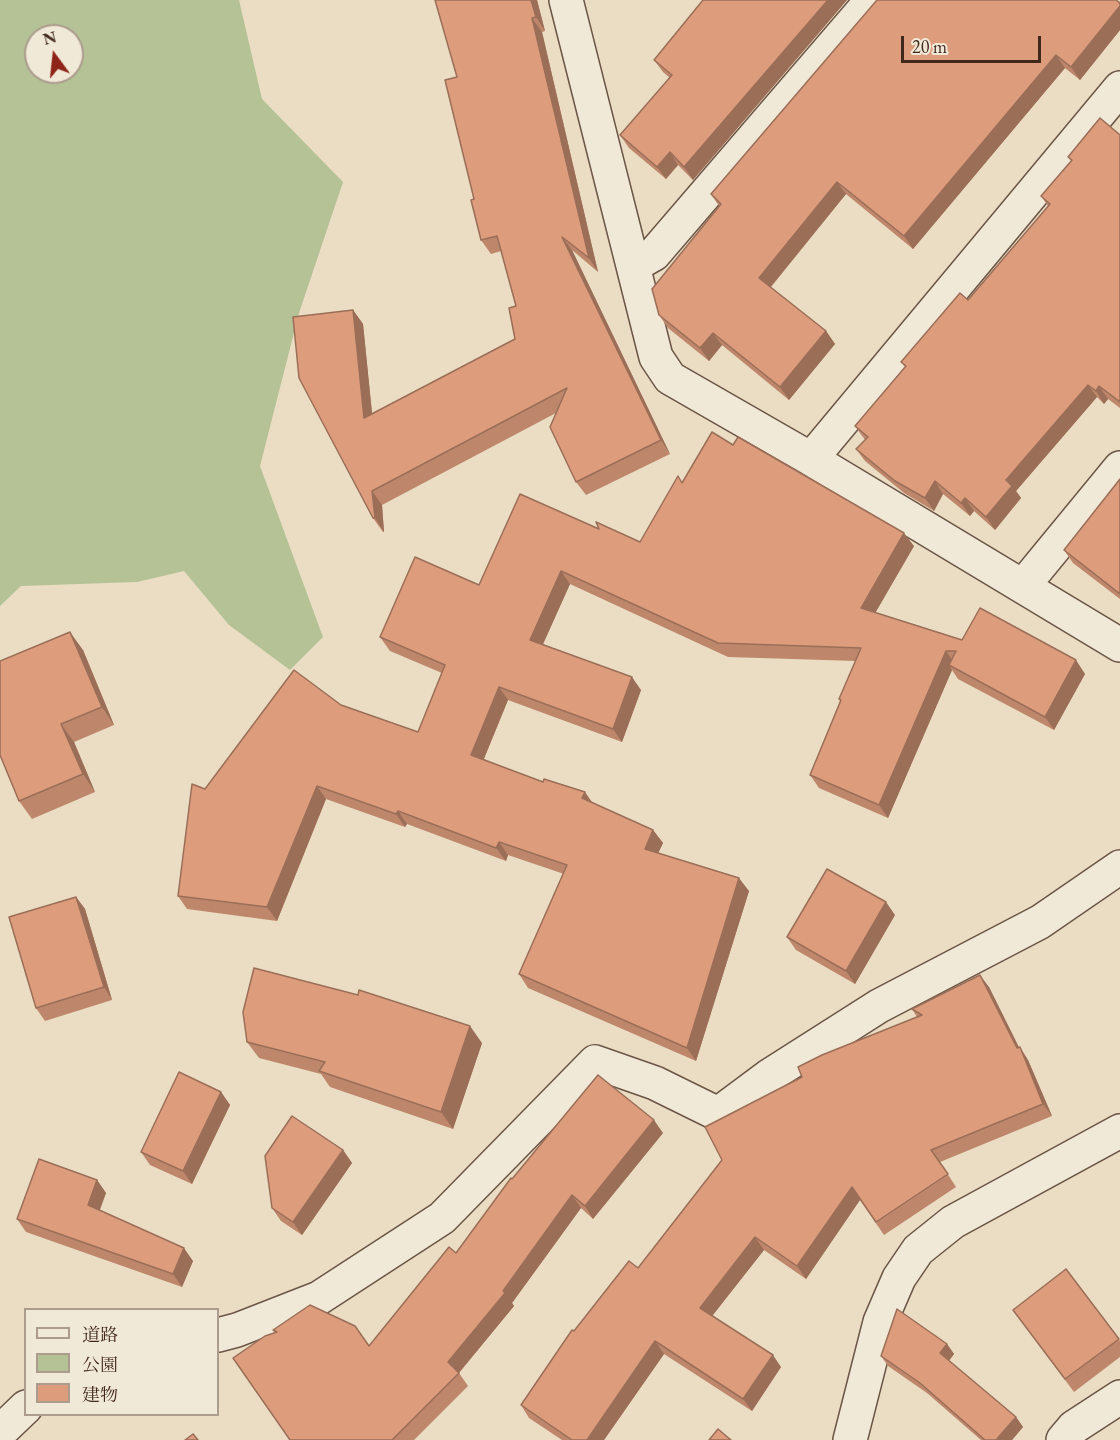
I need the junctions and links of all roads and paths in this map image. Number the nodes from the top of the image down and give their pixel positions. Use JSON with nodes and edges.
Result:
{"nodes":[{"id":1,"x":566,"y":0,"type":"edge"},
{"id":2,"x":872,"y":0,"type":"edge"},
{"id":3,"x":1120,"y":88,"type":"edge"},
{"id":4,"x":633,"y":266,"type":"junction"},
{"id":5,"x":811,"y":459,"type":"junction"},
{"id":6,"x":1120,"y":468,"type":"edge"},
{"id":7,"x":1023,"y":586,"type":"junction"},
{"id":8,"x":1120,"y":645,"type":"edge"},
{"id":9,"x":1120,"y":867,"type":"edge"},
{"id":10,"x":1120,"y":1131,"type":"edge"},
{"id":11,"x":219,"y":1335,"type":"edge"},
{"id":12,"x":1120,"y":1397,"type":"edge"},
{"id":13,"x":24,"y":1409,"type":"edge"},
{"id":14,"x":0,"y":1432,"type":"edge"},
{"id":15,"x":850,"y":1440,"type":"edge"},
{"id":16,"x":1063,"y":1440,"type":"edge"}],
"edges":[{"from":1,"to":4,"type":"street"},
{"from":2,"to":4,"type":"street"},
{"from":3,"to":5,"type":"street"},
{"from":4,"to":5,"type":"street"},
{"from":5,"to":7,"type":"street"},
{"from":6,"to":7,"type":"street"},
{"from":7,"to":8,"type":"street"},
{"from":9,"to":11,"type":"street"},
{"from":10,"to":15,"type":"street"},
{"from":12,"to":16,"type":"street"},
{"from":13,"to":14,"type":"street"}]}
